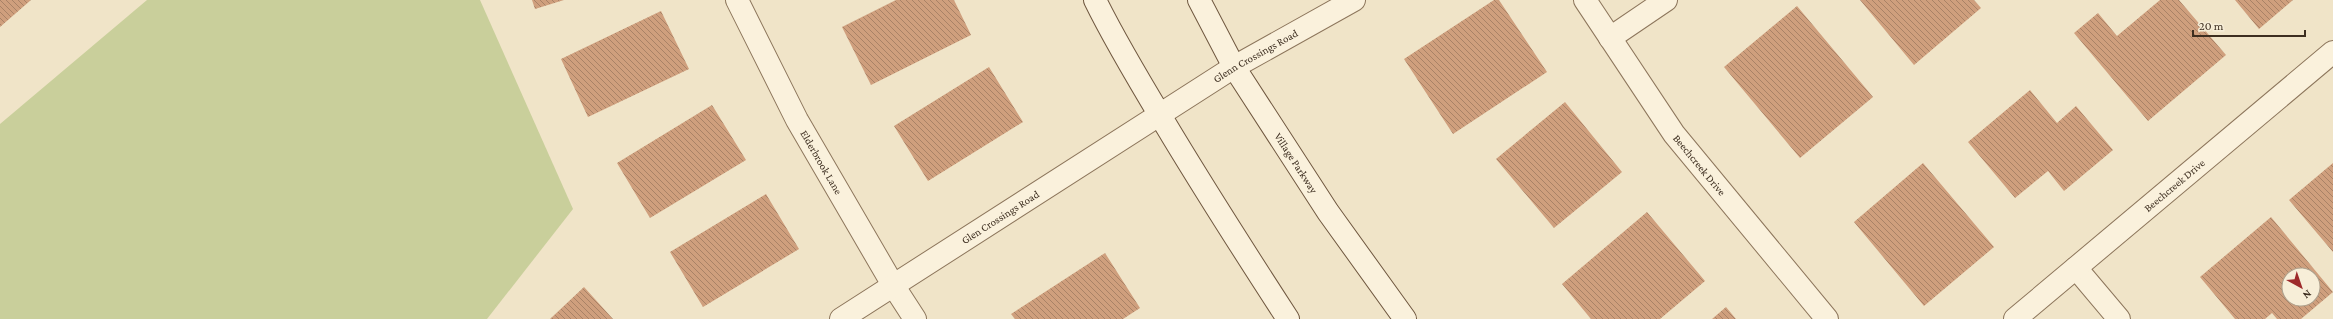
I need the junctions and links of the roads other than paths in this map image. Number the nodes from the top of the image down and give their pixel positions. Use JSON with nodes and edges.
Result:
{"nodes":[{"id":1,"x":737,"y":0,"type":"edge"},
{"id":2,"x":1095,"y":0,"type":"edge"},
{"id":3,"x":1200,"y":0,"type":"edge"},
{"id":4,"x":1354,"y":0,"type":"edge"},
{"id":5,"x":1586,"y":0,"type":"edge"},
{"id":6,"x":1666,"y":0,"type":"edge"},
{"id":7,"x":1610,"y":38,"type":"junction"},
{"id":8,"x":2333,"y":52,"type":"edge"},
{"id":9,"x":1234,"y":67,"type":"junction"},
{"id":10,"x":1160,"y":115,"type":"junction"},
{"id":11,"x":2076,"y":268,"type":"junction"},
{"id":12,"x":893,"y":286,"type":"junction"},
{"id":13,"x":841,"y":319,"type":"edge"},
{"id":14,"x":915,"y":319,"type":"edge"},
{"id":15,"x":1288,"y":319,"type":"edge"},
{"id":16,"x":1405,"y":319,"type":"edge"},
{"id":17,"x":1827,"y":319,"type":"edge"},
{"id":18,"x":2015,"y":319,"type":"edge"},
{"id":19,"x":2120,"y":319,"type":"edge"}],
"edges":[{"from":1,"to":12,"type":"street","name":"Elderbrook Lane"},
{"from":2,"to":10,"type":"street"},
{"from":3,"to":9,"type":"street","name":"Village Parkway"},
{"from":4,"to":9,"type":"street","name":"Glenn Crossings Road"},
{"from":5,"to":7,"type":"street","name":"Beechcreek Drive"},
{"from":6,"to":7,"type":"street"},
{"from":7,"to":17,"type":"street","name":"Beechcreek Drive"},
{"from":8,"to":11,"type":"street","name":"Beechcreek Drive"},
{"from":9,"to":10,"type":"street","name":"Glenn Crossings Road"},
{"from":9,"to":16,"type":"street","name":"Village Parkway"},
{"from":10,"to":12,"type":"street","name":"Glen Crossings Road"},
{"from":10,"to":15,"type":"street"},
{"from":11,"to":18,"type":"street","name":"Beechcreek Drive"},
{"from":11,"to":19,"type":"street"},
{"from":12,"to":13,"type":"street","name":"Glen Crossings Road"},
{"from":12,"to":14,"type":"street","name":"Elderbrook Lane"}]}
